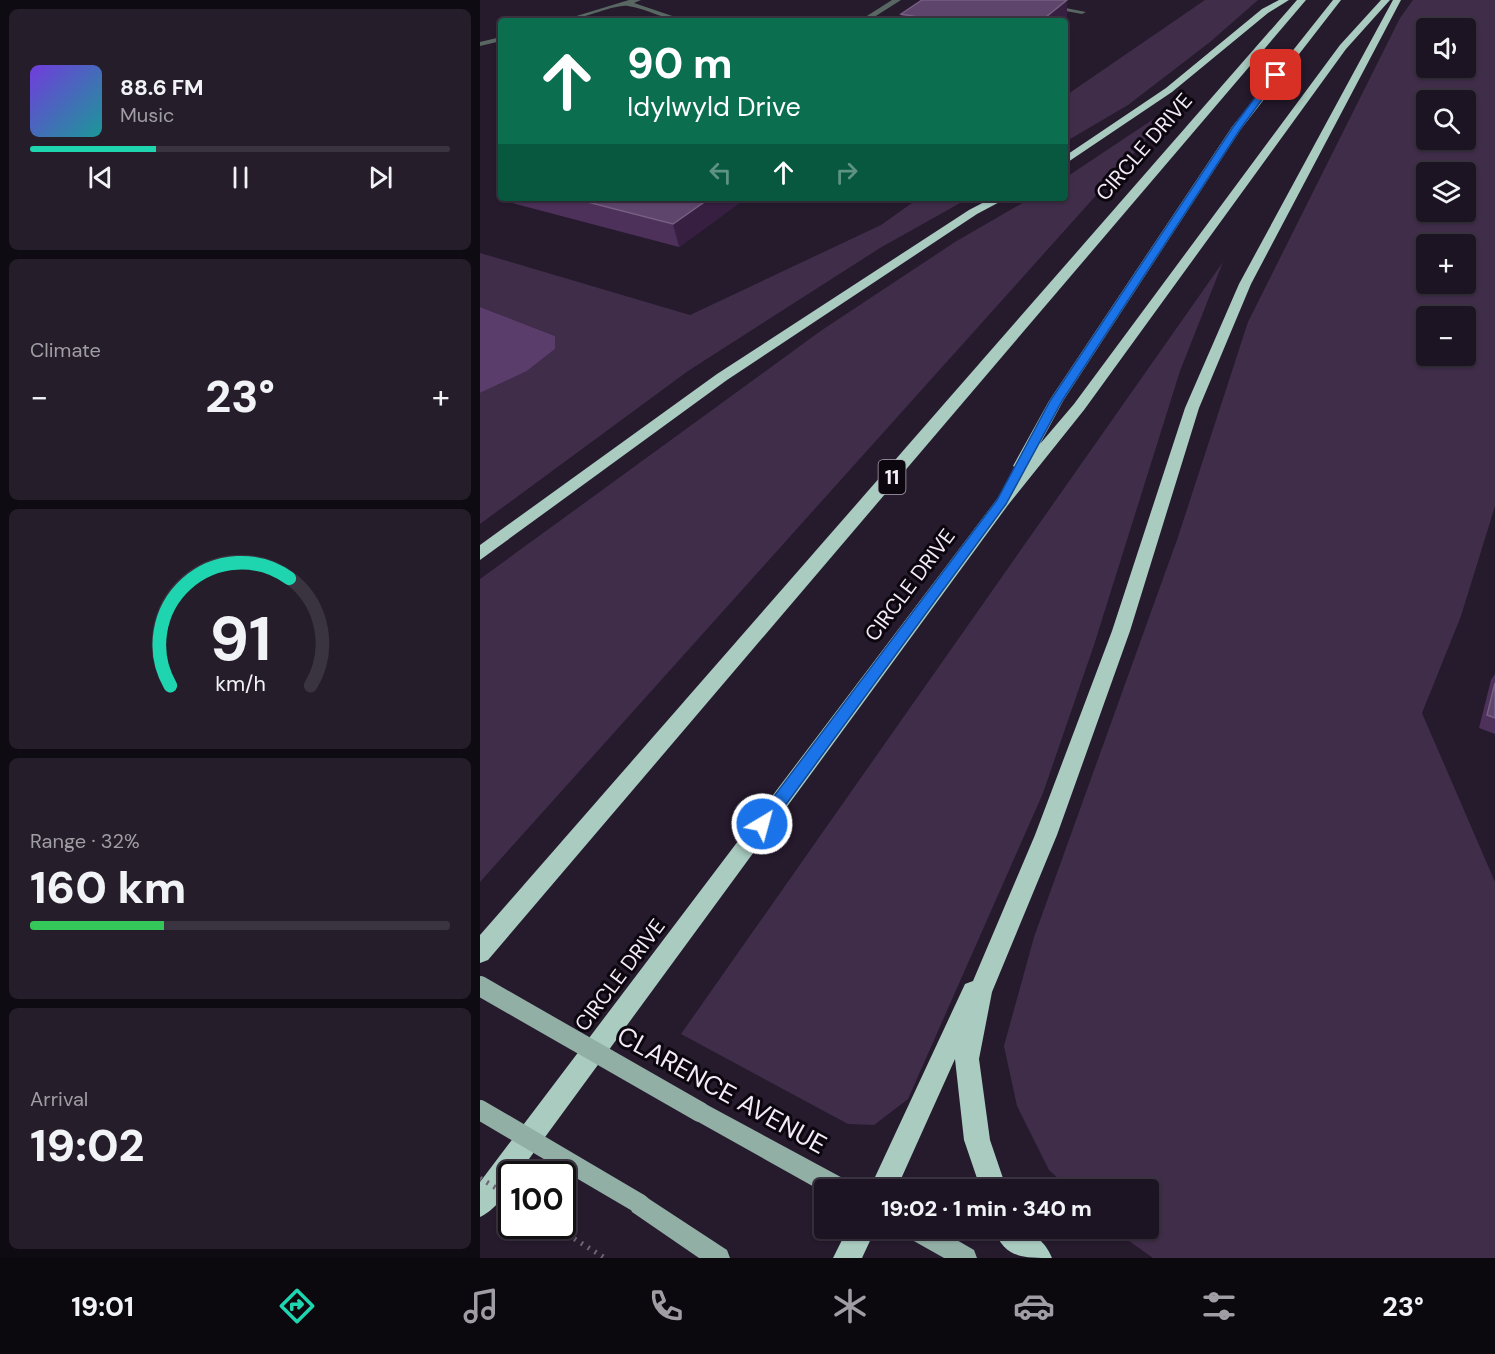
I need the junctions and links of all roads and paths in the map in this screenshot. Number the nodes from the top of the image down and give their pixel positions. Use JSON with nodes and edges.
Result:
{"nodes":[{"id":1,"x":897,"y":0,"type":"edge"},
{"id":2,"x":1011,"y":0,"type":"edge"},
{"id":3,"x":1285,"y":0,"type":"edge"},
{"id":4,"x":1302,"y":0,"type":"edge"},
{"id":5,"x":1336,"y":0,"type":"edge"},
{"id":6,"x":1386,"y":0,"type":"edge"},
{"id":7,"x":1397,"y":0,"type":"edge"},
{"id":8,"x":633,"y":2,"type":"edge"},
{"id":9,"x":1082,"y":12,"type":"dead end"},
{"id":10,"x":575,"y":18,"type":"edge"},
{"id":11,"x":675,"y":18,"type":"edge"},
{"id":12,"x":868,"y":18,"type":"edge"},
{"id":13,"x":498,"y":40,"type":"edge"},
{"id":14,"x":480,"y":44,"type":"edge"},
{"id":15,"x":1068,"y":159,"type":"edge"},
{"id":16,"x":995,"y":201,"type":"edge"},
{"id":17,"x":1002,"y":501,"type":"junction"},
{"id":18,"x":480,"y":554,"type":"edge"},
{"id":19,"x":1046,"y":835,"type":"junction"},
{"id":20,"x":480,"y":952,"type":"edge"},
{"id":21,"x":480,"y":986,"type":"edge"},
{"id":22,"x":480,"y":1110,"type":"edge"},
{"id":23,"x":480,"y":1178,"type":"edge"},
{"id":24,"x":822,"y":1179,"type":"edge"},
{"id":25,"x":887,"y":1179,"type":"edge"},
{"id":26,"x":990,"y":1179,"type":"edge"},
{"id":27,"x":498,"y":1189,"type":"edge"},
{"id":28,"x":480,"y":1204,"type":"edge"},
{"id":29,"x":575,"y":1239,"type":"edge"},
{"id":30,"x":856,"y":1239,"type":"edge"},
{"id":31,"x":932,"y":1239,"type":"edge"},
{"id":32,"x":1015,"y":1239,"type":"edge"},
{"id":33,"x":605,"y":1258,"type":"edge"},
{"id":34,"x":719,"y":1258,"type":"edge"},
{"id":35,"x":847,"y":1258,"type":"edge"},
{"id":36,"x":966,"y":1258,"type":"edge"},
{"id":37,"x":1038,"y":1258,"type":"edge"}],
"edges":[{"from":1,"to":12,"type":"street"},
{"from":2,"to":9,"type":"street"},
{"from":3,"to":15,"type":"highway"},
{"from":4,"to":20,"type":"highway","name":"CIRCLE DRIVE","number":"11"},
{"from":5,"to":17,"type":"highway"},
{"from":6,"to":17,"type":"highway","name":"CIRCLE DRIVE"},
{"from":7,"to":19,"type":"highway"},
{"from":8,"to":10,"type":"street"},
{"from":8,"to":11,"type":"street"},
{"from":13,"to":14,"type":"street"},
{"from":16,"to":18,"type":"highway"},
{"from":17,"to":28,"type":"highway","name":"CIRCLE DRIVE"},
{"from":19,"to":25,"type":"highway"},
{"from":19,"to":26,"type":"highway"},
{"from":21,"to":24,"type":"main road","name":"CLARENCE AVENUE","bridge":true},
{"from":22,"to":34,"type":"main road","bridge":true},
{"from":23,"to":27,"type":"path","bridge":true},
{"from":29,"to":33,"type":"path"},
{"from":30,"to":35,"type":"highway"},
{"from":31,"to":36,"type":"main road"},
{"from":32,"to":37,"type":"highway"}]}
